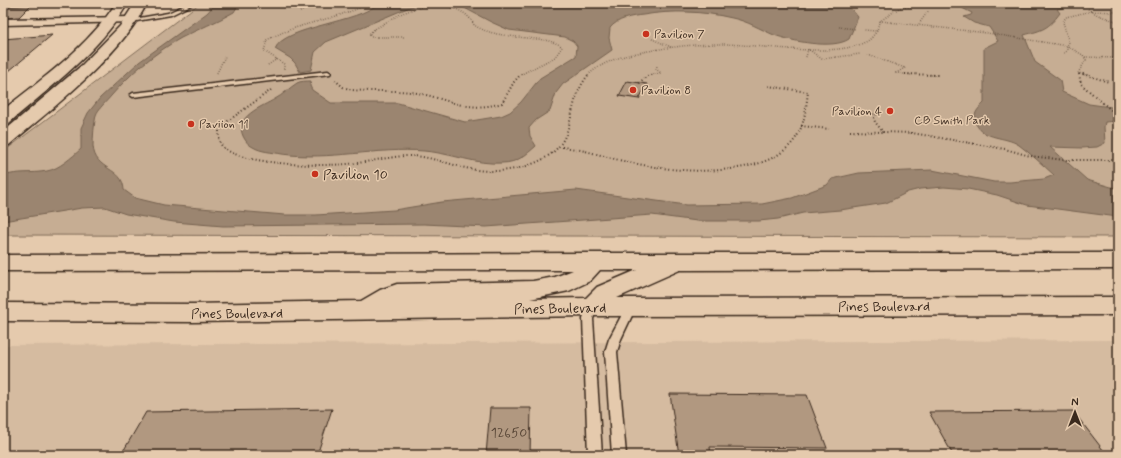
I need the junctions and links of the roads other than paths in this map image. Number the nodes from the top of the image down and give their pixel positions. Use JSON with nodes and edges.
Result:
{"nodes":[{"id":1,"x":122,"y":3,"type":"edge"},
{"id":2,"x":141,"y":3,"type":"edge"},
{"id":3,"x":193,"y":3,"type":"edge"},
{"id":4,"x":131,"y":20,"type":"junction"},
{"id":5,"x":40,"y":21,"type":"junction"},
{"id":6,"x":111,"y":21,"type":"junction"},
{"id":7,"x":3,"y":22,"type":"edge"},
{"id":8,"x":3,"y":26,"type":"edge"},
{"id":9,"x":26,"y":27,"type":"junction"},
{"id":10,"x":328,"y":73,"type":"road end"},
{"id":11,"x":133,"y":95,"type":"dead end"},
{"id":12,"x":3,"y":118,"type":"edge"},
{"id":13,"x":3,"y":142,"type":"edge"},
{"id":14,"x":684,"y":261,"type":"junction"},
{"id":15,"x":1118,"y":261,"type":"edge"},
{"id":16,"x":596,"y":262,"type":"junction"},
{"id":17,"x":3,"y":263,"type":"edge"},
{"id":18,"x":1118,"y":306,"type":"edge"},
{"id":19,"x":592,"y":307,"type":"junction"},
{"id":20,"x":630,"y":307,"type":"junction"},
{"id":21,"x":3,"y":312,"type":"edge"},
{"id":22,"x":364,"y":312,"type":"junction"},
{"id":23,"x":595,"y":455,"type":"edge"},
{"id":24,"x":619,"y":455,"type":"edge"}],
"edges":[{"from":1,"to":6,"type":"main road"},
{"from":2,"to":4,"type":"main road"},
{"from":3,"to":4,"type":"lane"},
{"from":4,"to":6,"type":"street"},
{"from":4,"to":13,"type":"main road"},
{"from":5,"to":6,"type":"street"},
{"from":5,"to":7,"type":"street"},
{"from":5,"to":9,"type":"street"},
{"from":6,"to":9,"type":"street"},
{"from":6,"to":12,"type":"main road"},
{"from":8,"to":9,"type":"street"},
{"from":10,"to":11,"type":"lane"},
{"from":14,"to":15,"type":"main road"},
{"from":14,"to":16,"type":"main road"},
{"from":14,"to":19,"type":"main road"},
{"from":16,"to":17,"type":"main road"},
{"from":16,"to":22,"type":"main road"},
{"from":18,"to":20,"type":"main road","name":"Pines Boulevard"},
{"from":19,"to":20,"type":"main road","name":"Pines Boulevard"},
{"from":19,"to":22,"type":"main road","name":"Pines Boulevard"},
{"from":19,"to":23,"type":"lane"},
{"from":20,"to":24,"type":"lane"},
{"from":21,"to":22,"type":"main road","name":"Pines Boulevard"}]}
